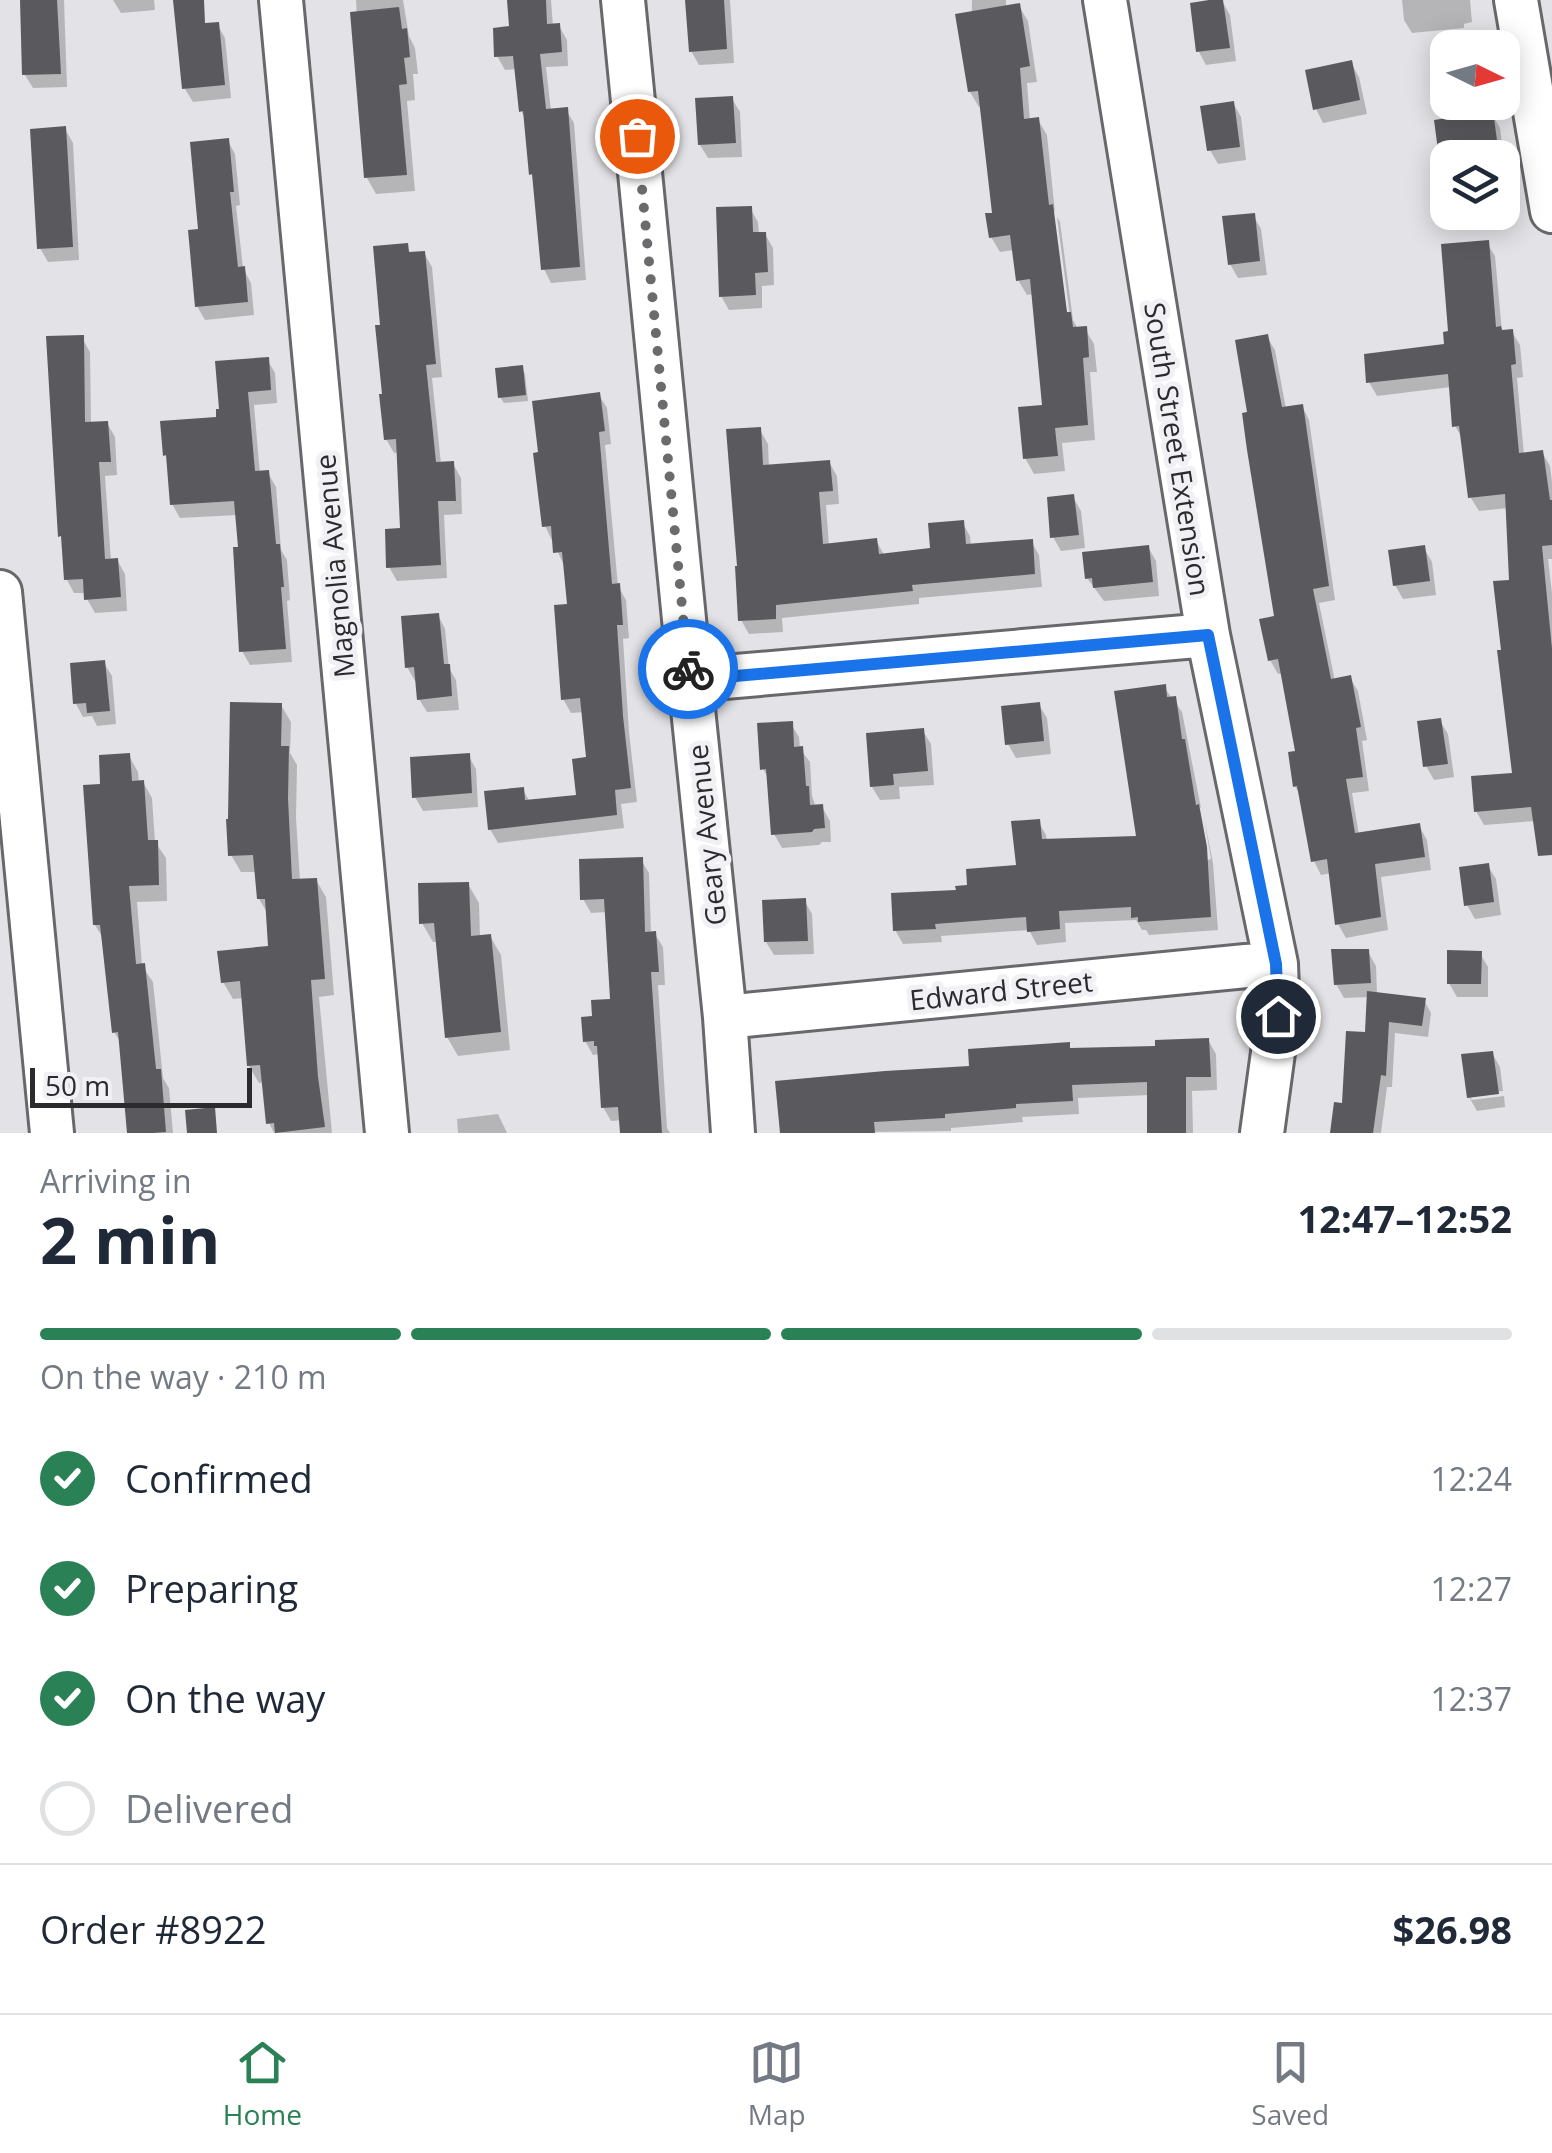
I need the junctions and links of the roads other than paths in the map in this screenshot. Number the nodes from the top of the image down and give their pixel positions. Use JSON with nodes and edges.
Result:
{"nodes":[{"id":1,"x":282,"y":0,"type":"edge"},
{"id":2,"x":623,"y":0,"type":"edge"},
{"id":3,"x":1105,"y":0,"type":"edge"},
{"id":4,"x":1516,"y":0,"type":"edge"},
{"id":5,"x":1552,"y":212,"type":"edge"},
{"id":6,"x":0,"y":592,"type":"edge"},
{"id":7,"x":1208,"y":635,"type":"junction"},
{"id":8,"x":690,"y":680,"type":"junction"},
{"id":9,"x":1276,"y":964,"type":"junction"},
{"id":10,"x":725,"y":1017,"type":"junction"},
{"id":11,"x":52,"y":1133,"type":"edge"},
{"id":12,"x":388,"y":1133,"type":"edge"},
{"id":13,"x":733,"y":1133,"type":"edge"},
{"id":14,"x":1262,"y":1133,"type":"edge"}],
"edges":[{"from":1,"to":12,"type":"street","name":"Magnolia Avenue"},
{"from":2,"to":8,"type":"street","name":"Geary Avenue"},
{"from":3,"to":7,"type":"street","name":"South Street Extension"},
{"from":4,"to":5,"type":"street"},
{"from":6,"to":11,"type":"street"},
{"from":7,"to":8,"type":"street"},
{"from":7,"to":9,"type":"street","name":"South Street Extension"},
{"from":8,"to":10,"type":"street","name":"Geary Avenue"},
{"from":9,"to":10,"type":"street","name":"Edward Street"},
{"from":9,"to":14,"type":"street","name":"South Street Extension"},
{"from":10,"to":13,"type":"street","name":"Geary Avenue"}]}
